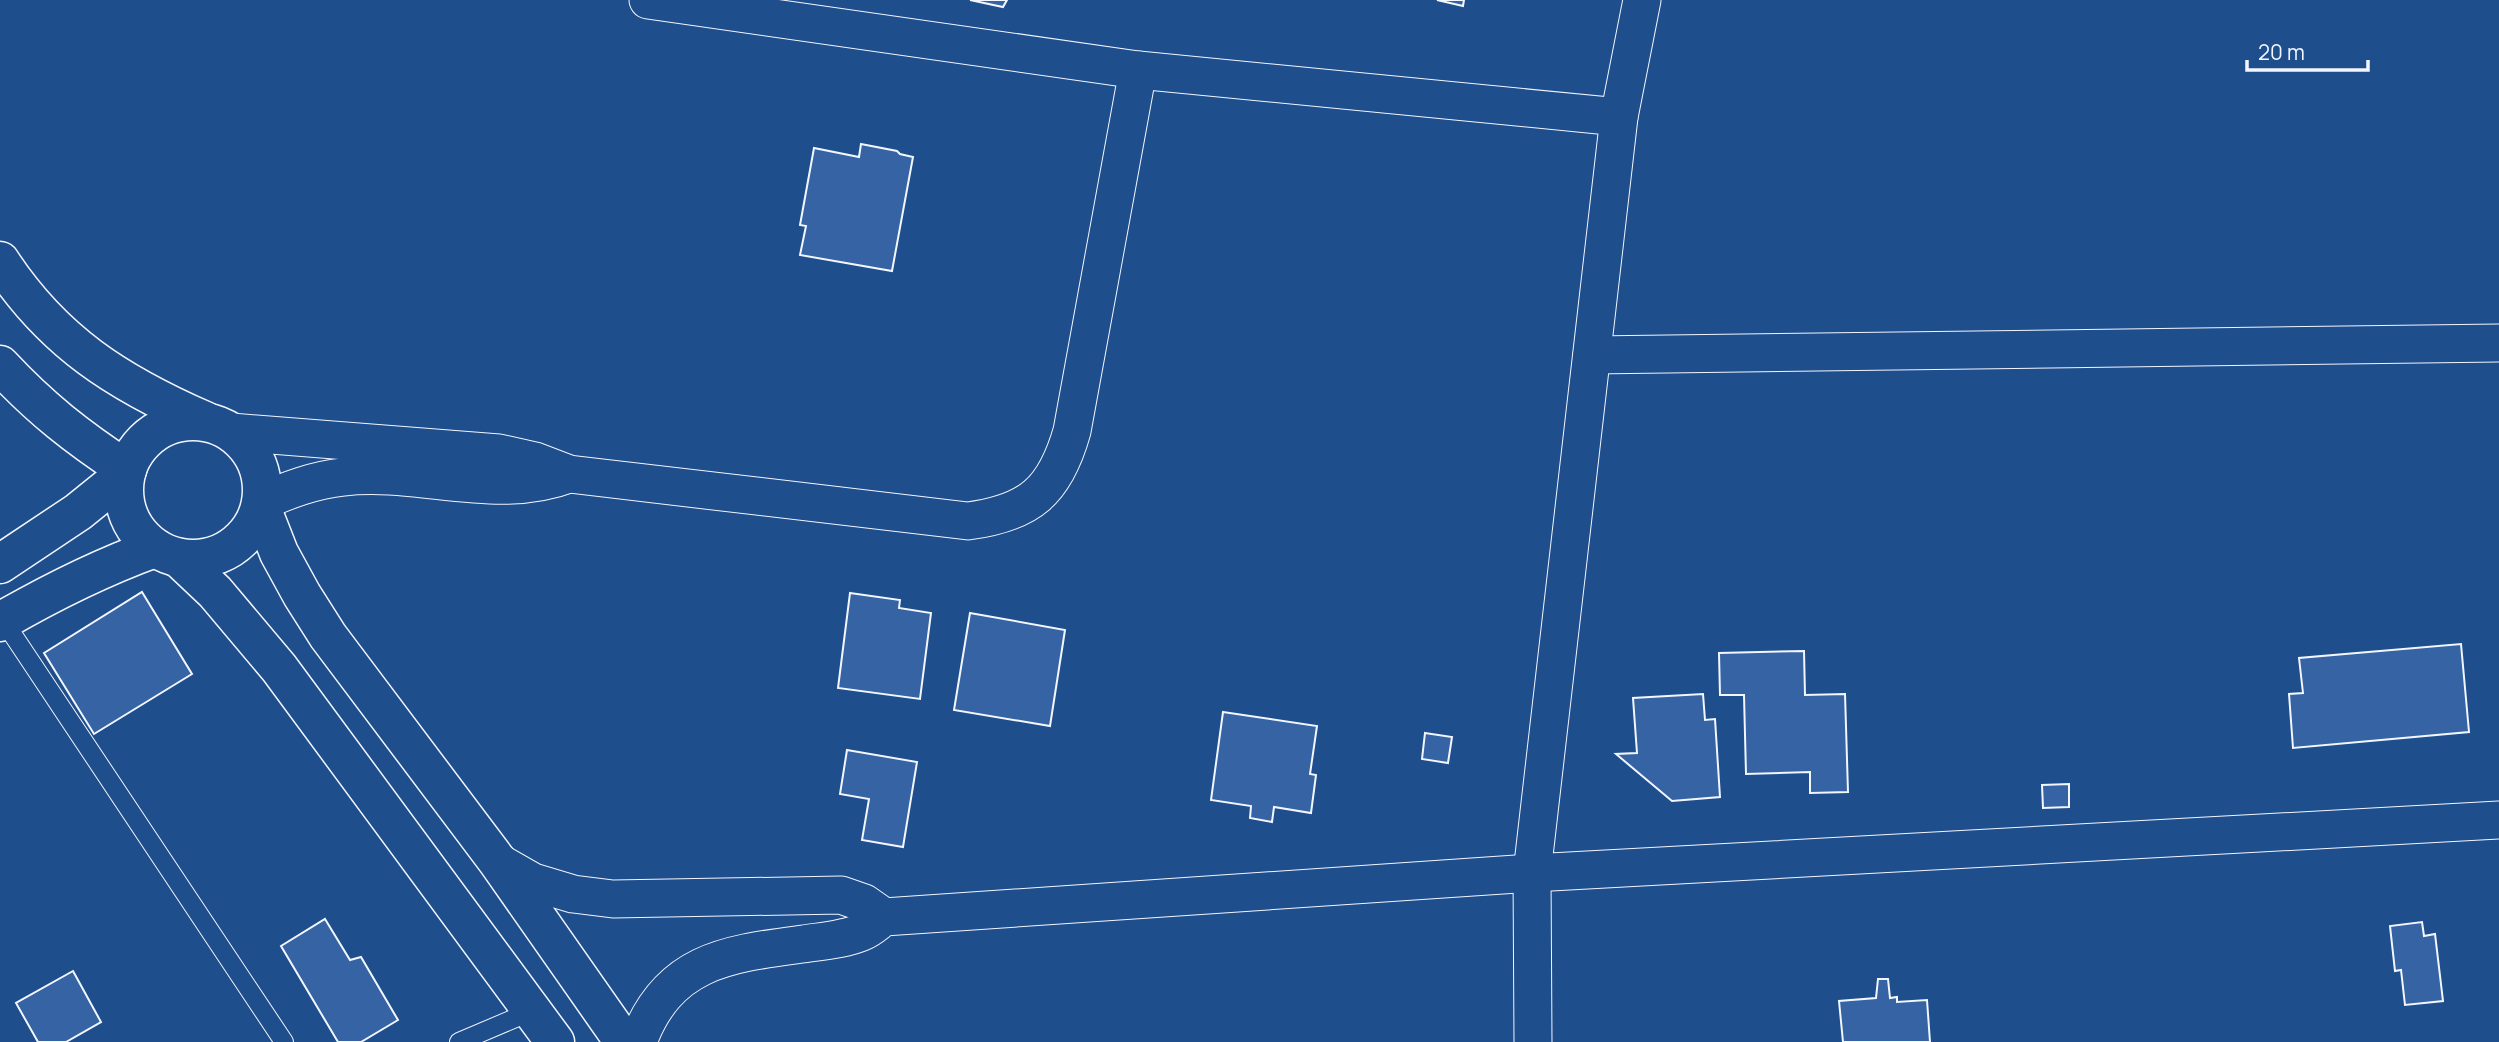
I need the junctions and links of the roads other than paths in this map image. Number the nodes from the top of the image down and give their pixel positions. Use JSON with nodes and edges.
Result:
{"nodes":[{"id":1,"x":648,"y":0,"type":"edge"},
{"id":2,"x":1642,"y":0,"type":"edge"},
{"id":3,"x":1138,"y":70,"type":"junction"},
{"id":4,"x":1619,"y":117,"type":"junction"},
{"id":5,"x":0,"y":261,"type":"edge"},
{"id":6,"x":2499,"y":343,"type":"edge"},
{"id":7,"x":1592,"y":355,"type":"junction"},
{"id":8,"x":0,"y":365,"type":"edge"},
{"id":9,"x":219,"y":427,"type":"junction"},
{"id":10,"x":126,"y":472,"type":"junction"},
{"id":11,"x":569,"y":474,"type":"junction"},
{"id":12,"x":261,"y":505,"type":"junction"},
{"id":13,"x":167,"y":553,"type":"junction"},
{"id":14,"x":0,"y":564,"type":"edge"},
{"id":15,"x":2,"y":621,"type":"edge"},
{"id":16,"x":2499,"y":820,"type":"edge"},
{"id":17,"x":498,"y":862,"type":"junction"},
{"id":18,"x":1532,"y":873,"type":"junction"},
{"id":19,"x":884,"y":917,"type":"junction"},
{"id":20,"x":532,"y":1011,"type":"junction"},
{"id":21,"x":284,"y":1042,"type":"edge"},
{"id":22,"x":459,"y":1042,"type":"edge"},
{"id":23,"x":555,"y":1042,"type":"edge"},
{"id":24,"x":624,"y":1042,"type":"edge"},
{"id":25,"x":638,"y":1042,"type":"edge"},
{"id":26,"x":1533,"y":1042,"type":"edge"}],
"edges":[{"from":1,"to":3,"type":"street"},
{"from":2,"to":4,"type":"street"},
{"from":3,"to":4,"type":"street"},
{"from":3,"to":11,"type":"street"},
{"from":4,"to":7,"type":"street"},
{"from":5,"to":9,"type":"street"},
{"from":6,"to":7,"type":"street"},
{"from":7,"to":18,"type":"street"},
{"from":8,"to":10,"type":"street"},
{"from":9,"to":10,"type":"street"},
{"from":9,"to":11,"type":"street"},
{"from":9,"to":12,"type":"street"},
{"from":10,"to":13,"type":"street"},
{"from":10,"to":14,"type":"street"},
{"from":11,"to":12,"type":"street"},
{"from":12,"to":13,"type":"street"},
{"from":12,"to":17,"type":"street"},
{"from":13,"to":15,"type":"street"},
{"from":13,"to":20,"type":"street"},
{"from":15,"to":21,"type":"lane"},
{"from":16,"to":18,"type":"street"},
{"from":17,"to":19,"type":"street"},
{"from":17,"to":24,"type":"street"},
{"from":18,"to":19,"type":"street"},
{"from":18,"to":26,"type":"street"},
{"from":19,"to":25,"type":"street"},
{"from":20,"to":22,"type":"lane"},
{"from":20,"to":23,"type":"street"}]}
